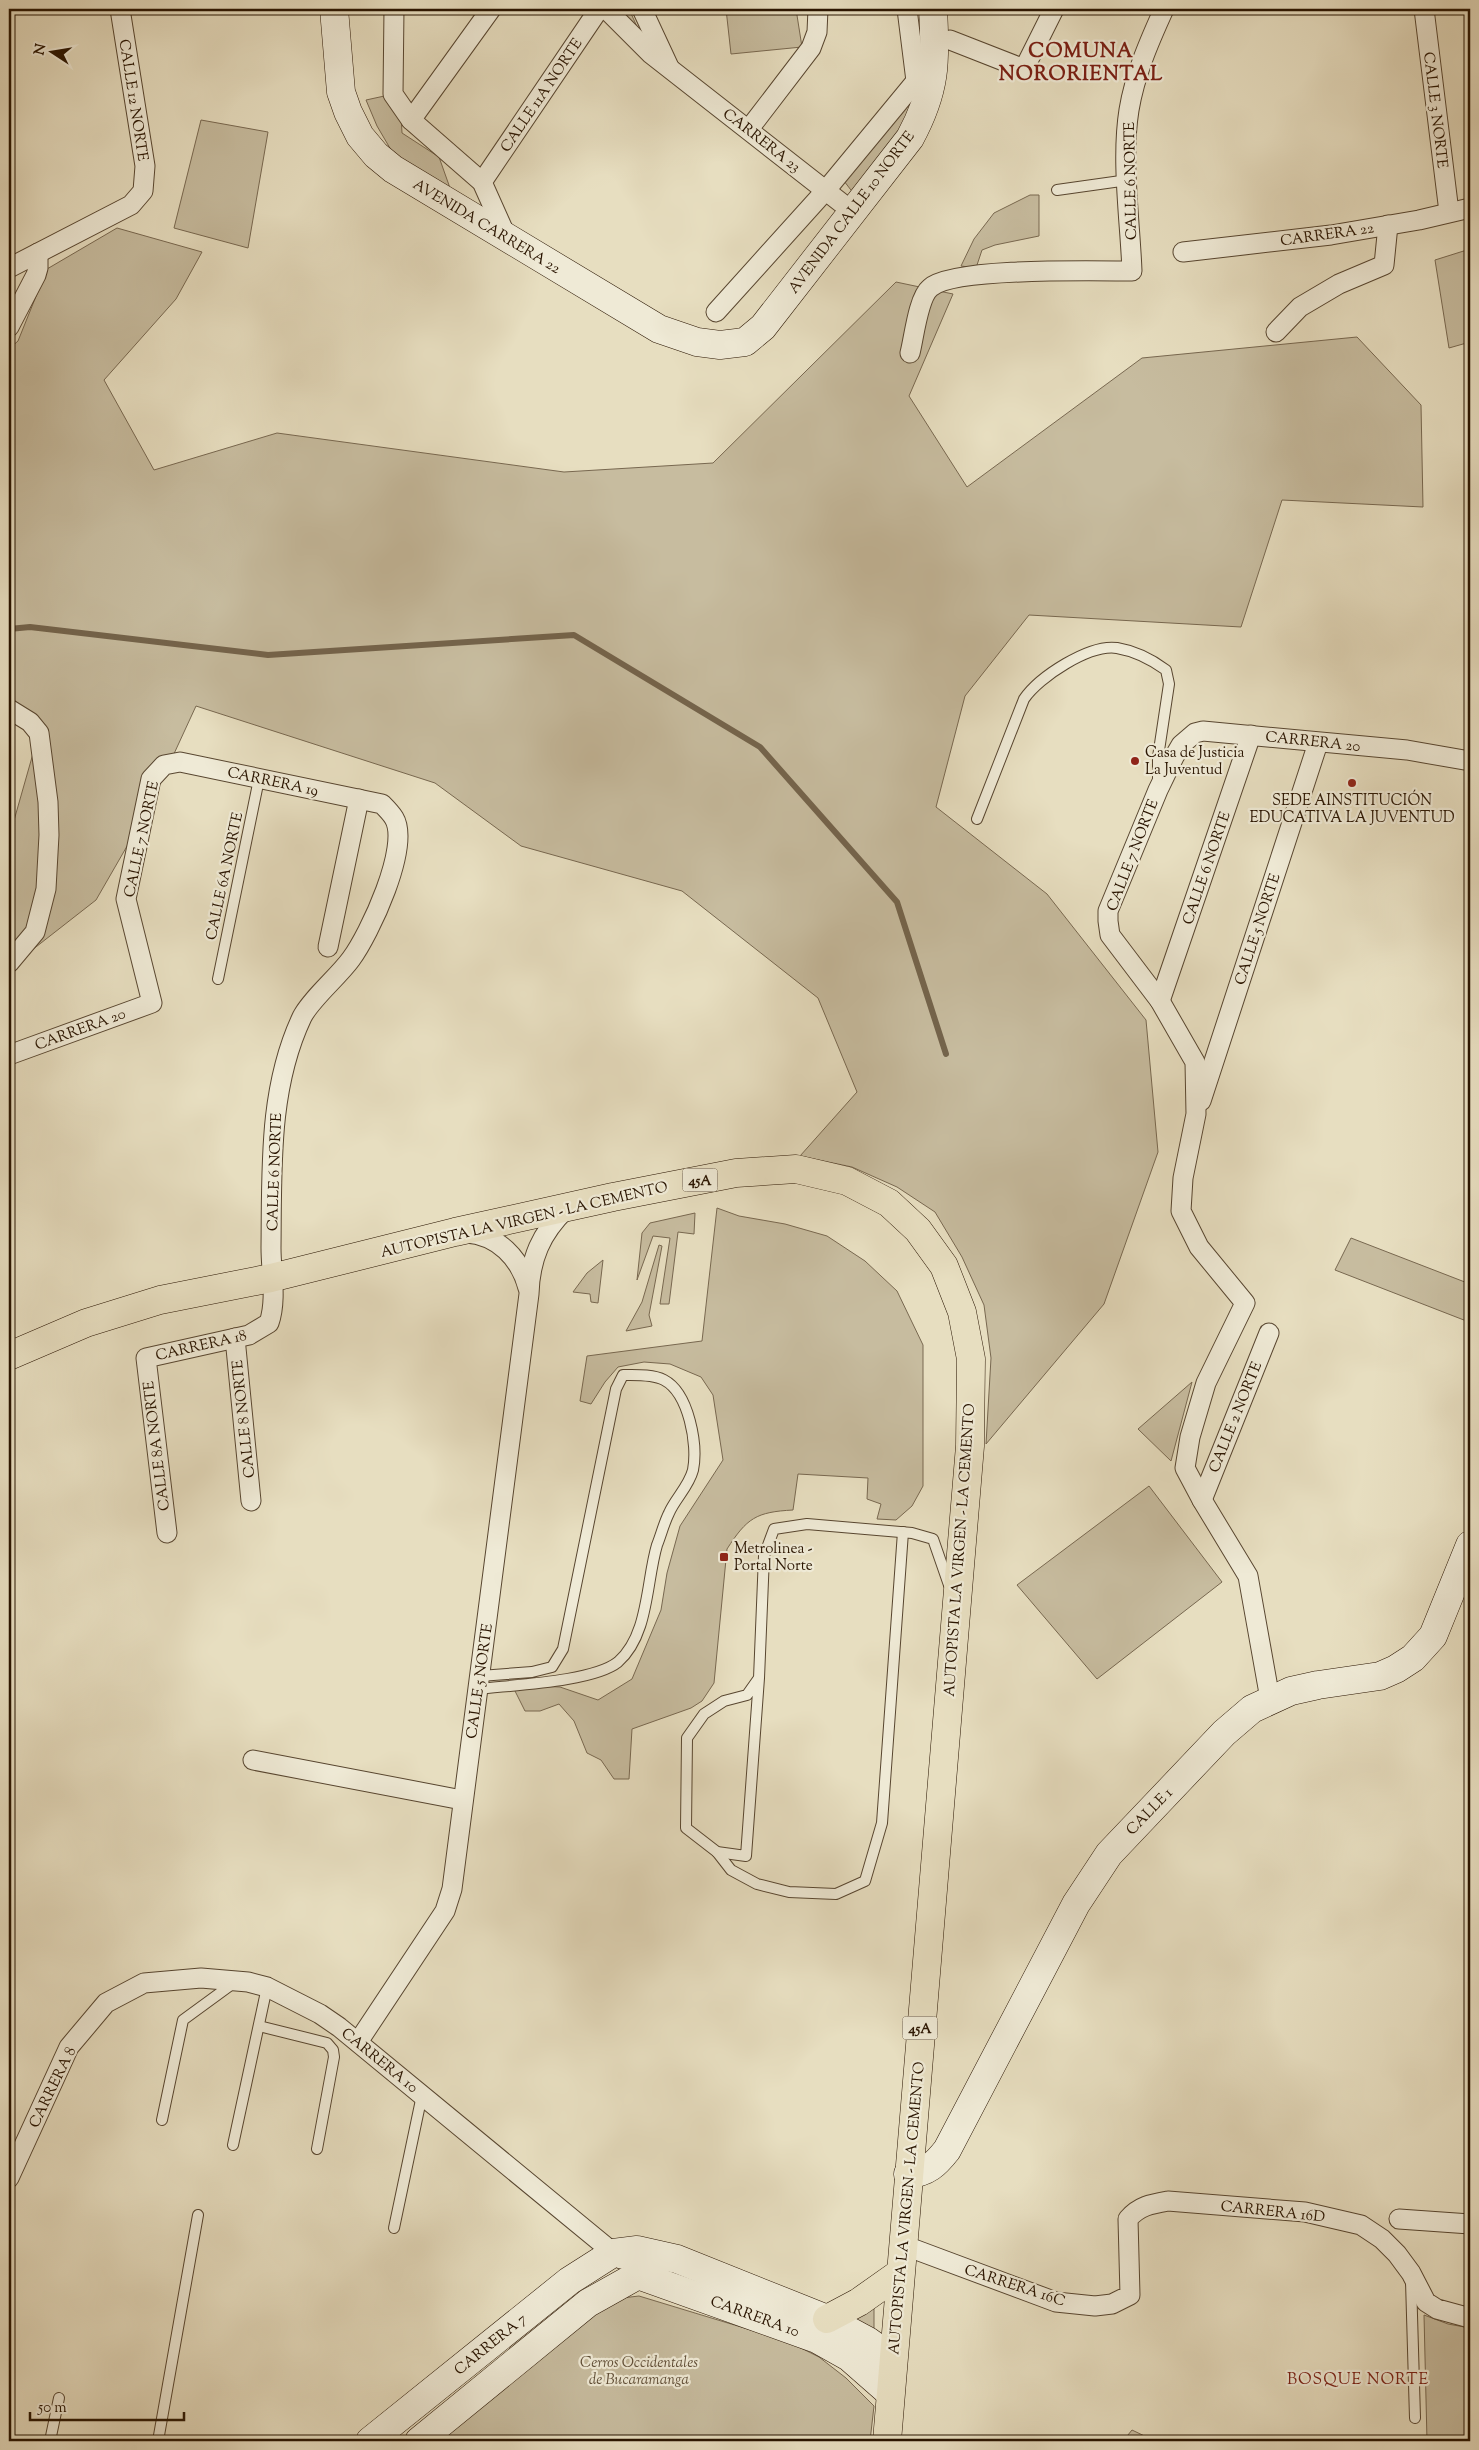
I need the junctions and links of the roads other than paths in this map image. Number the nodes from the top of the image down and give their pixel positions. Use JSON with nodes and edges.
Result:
{"nodes":[{"id":1,"x":120,"y":9,"type":"edge"},
{"id":2,"x":334,"y":9,"type":"edge"},
{"id":3,"x":394,"y":9,"type":"edge"},
{"id":4,"x":491,"y":9,"type":"edge"},
{"id":5,"x":600,"y":9,"type":"edge"},
{"id":6,"x":606,"y":9,"type":"edge"},
{"id":7,"x":642,"y":9,"type":"edge"},
{"id":8,"x":818,"y":9,"type":"edge"},
{"id":9,"x":907,"y":9,"type":"edge"},
{"id":10,"x":932,"y":9,"type":"edge"},
{"id":11,"x":1054,"y":9,"type":"edge"},
{"id":12,"x":1164,"y":9,"type":"edge"},
{"id":13,"x":1424,"y":9,"type":"edge"},
{"id":14,"x":950,"y":40,"type":"dead end"},
{"id":15,"x":670,"y":68,"type":"junction"},
{"id":16,"x":411,"y":120,"type":"junction"},
{"id":17,"x":749,"y":129,"type":"junction"},
{"id":18,"x":1128,"y":180,"type":"junction"},
{"id":19,"x":482,"y":182,"type":"junction"},
{"id":20,"x":826,"y":190,"type":"junction"},
{"id":21,"x":1057,"y":190,"type":"dead end"},
{"id":22,"x":1470,"y":208,"type":"edge"},
{"id":23,"x":853,"y":212,"type":"junction"},
{"id":24,"x":1449,"y":212,"type":"junction"},
{"id":25,"x":1388,"y":225,"type":"junction"},
{"id":26,"x":507,"y":238,"type":"junction"},
{"id":27,"x":1183,"y":252,"type":"dead end"},
{"id":28,"x":38,"y":253,"type":"junction"},
{"id":29,"x":9,"y":268,"type":"edge"},
{"id":30,"x":716,"y":312,"type":"dead end"},
{"id":31,"x":9,"y":327,"type":"edge"},
{"id":32,"x":1276,"y":332,"type":"dead end"},
{"id":33,"x":745,"y":342,"type":"joint"},
{"id":34,"x":910,"y":353,"type":"dead end"},
{"id":35,"x":9,"y":709,"type":"edge"},
{"id":36,"x":1251,"y":735,"type":"junction"},
{"id":37,"x":1318,"y":743,"type":"junction"},
{"id":38,"x":1470,"y":761,"type":"edge"},
{"id":39,"x":164,"y":765,"type":"joint"},
{"id":40,"x":259,"y":779,"type":"junction"},
{"id":41,"x":1158,"y":790,"type":"junction"},
{"id":42,"x":359,"y":799,"type":"junction"},
{"id":43,"x":382,"y":804,"type":"joint"},
{"id":44,"x":977,"y":819,"type":"dead end"},
{"id":45,"x":328,"y":947,"type":"dead end"},
{"id":46,"x":9,"y":964,"type":"edge"},
{"id":47,"x":218,"y":979,"type":"dead end"},
{"id":48,"x":1160,"y":1001,"type":"junction"},
{"id":49,"x":152,"y":1004,"type":"joint"},
{"id":50,"x":9,"y":1055,"type":"edge"},
{"id":51,"x":1196,"y":1114,"type":"junction"},
{"id":52,"x":566,"y":1209,"type":"junction"},
{"id":53,"x":455,"y":1232,"type":"junction"},
{"id":54,"x":271,"y":1278,"type":"junction"},
{"id":55,"x":529,"y":1294,"type":"junction"},
{"id":56,"x":1269,"y":1334,"type":"dead end"},
{"id":57,"x":234,"y":1338,"type":"junction"},
{"id":58,"x":9,"y":1356,"type":"edge"},
{"id":59,"x":146,"y":1358,"type":"joint"},
{"id":60,"x":1202,"y":1500,"type":"junction"},
{"id":61,"x":251,"y":1501,"type":"dead end"},
{"id":62,"x":903,"y":1532,"type":"junction"},
{"id":63,"x":167,"y":1533,"type":"dead end"},
{"id":64,"x":1470,"y":1545,"type":"edge"},
{"id":65,"x":956,"y":1607,"type":"junction"},
{"id":66,"x":759,"y":1678,"type":"junction"},
{"id":67,"x":479,"y":1682,"type":"junction"},
{"id":68,"x":1270,"y":1699,"type":"junction"},
{"id":69,"x":253,"y":1760,"type":"dead end"},
{"id":70,"x":462,"y":1800,"type":"junction"},
{"id":71,"x":717,"y":1852,"type":"junction"},
{"id":72,"x":237,"y":1981,"type":"junction"},
{"id":73,"x":267,"y":1987,"type":"junction"},
{"id":74,"x":106,"y":2002,"type":"joint"},
{"id":75,"x":259,"y":2026,"type":"junction"},
{"id":76,"x":358,"y":2042,"type":"junction"},
{"id":77,"x":422,"y":2095,"type":"junction"},
{"id":78,"x":162,"y":2120,"type":"dead end"},
{"id":79,"x":234,"y":2145,"type":"dead end"},
{"id":80,"x":317,"y":2149,"type":"dead end"},
{"id":81,"x":908,"y":2174,"type":"junction"},
{"id":82,"x":9,"y":2178,"type":"edge"},
{"id":83,"x":198,"y":2216,"type":"dead end"},
{"id":84,"x":1399,"y":2219,"type":"dead end"},
{"id":85,"x":1470,"y":2224,"type":"edge"},
{"id":86,"x":394,"y":2228,"type":"dead end"},
{"id":87,"x":902,"y":2245,"type":"junction"},
{"id":88,"x":614,"y":2253,"type":"junction"},
{"id":89,"x":900,"y":2273,"type":"junction"},
{"id":90,"x":1411,"y":2273,"type":"junction"},
{"id":91,"x":638,"y":2275,"type":"junction"},
{"id":92,"x":1130,"y":2295,"type":"joint"},
{"id":93,"x":1470,"y":2318,"type":"edge"},
{"id":94,"x":822,"y":2329,"type":"junction"},
{"id":95,"x":893,"y":2360,"type":"junction"},
{"id":96,"x":890,"y":2392,"type":"junction"},
{"id":97,"x":60,"y":2398,"type":"dead end"},
{"id":98,"x":1415,"y":2418,"type":"dead end"},
{"id":99,"x":50,"y":2441,"type":"edge"},
{"id":100,"x":158,"y":2441,"type":"edge"},
{"id":101,"x":370,"y":2441,"type":"edge"},
{"id":102,"x":419,"y":2441,"type":"edge"},
{"id":103,"x":887,"y":2441,"type":"edge"}],
"edges":[{"from":1,"to":28,"type":"street","name":"CALLE 12 NORTE"},
{"from":2,"to":26,"type":"street","name":"AVENIDA CARRERA 22"},
{"from":3,"to":16,"type":"street"},
{"from":4,"to":16,"type":"street"},
{"from":5,"to":19,"type":"street","name":"CALLE 11A NORTE"},
{"from":6,"to":15,"type":"street","name":"CARRERA 23"},
{"from":7,"to":15,"type":"street"},
{"from":8,"to":17,"type":"street"},
{"from":9,"to":20,"type":"street"},
{"from":10,"to":23,"type":"street","name":"AVENIDA CALLE 10 NORTE"},
{"from":11,"to":14,"type":"street"},
{"from":12,"to":18,"type":"street","name":"CALLE 6 NORTE"},
{"from":13,"to":24,"type":"street","name":"CALLE 3 NORTE"},
{"from":15,"to":17,"type":"street","name":"CARRERA 23"},
{"from":16,"to":19,"type":"street"},
{"from":17,"to":20,"type":"street","name":"CARRERA 23"},
{"from":18,"to":21,"type":"lane"},
{"from":18,"to":34,"type":"street","name":"CALLE 6 NORTE"},
{"from":19,"to":26,"type":"street"},
{"from":20,"to":23,"type":"street","name":"CARRERA 23"},
{"from":20,"to":30,"type":"street"},
{"from":22,"to":24,"type":"street","name":"CARRERA 22"},
{"from":23,"to":33,"type":"street","name":"AVENIDA CALLE 10 NORTE"},
{"from":24,"to":25,"type":"street","name":"CARRERA 22"},
{"from":25,"to":27,"type":"street","name":"CARRERA 22"},
{"from":25,"to":32,"type":"street"},
{"from":26,"to":33,"type":"street","name":"AVENIDA CARRERA 22"},
{"from":28,"to":29,"type":"street"},
{"from":28,"to":31,"type":"street"},
{"from":35,"to":46,"type":"street"},
{"from":36,"to":37,"type":"street","name":"CARRERA 20"},
{"from":36,"to":41,"type":"street","name":"CARRERA 20"},
{"from":36,"to":48,"type":"street","name":"CALLE 6 NORTE"},
{"from":37,"to":38,"type":"street","name":"CARRERA 20"},
{"from":37,"to":51,"type":"street","name":"CALLE 5 NORTE"},
{"from":39,"to":40,"type":"street","name":"CARRERA 19"},
{"from":39,"to":49,"type":"street","name":"CALLE 7 NORTE"},
{"from":40,"to":42,"type":"street","name":"CARRERA 19"},
{"from":40,"to":47,"type":"lane","name":"CALLE 6A NORTE"},
{"from":41,"to":44,"type":"lane"},
{"from":41,"to":48,"type":"street","name":"CALLE 7 NORTE"},
{"from":42,"to":43,"type":"street","name":"CARRERA 19"},
{"from":42,"to":45,"type":"street"},
{"from":43,"to":54,"type":"street","name":"CALLE 6 NORTE"},
{"from":48,"to":51,"type":"street"},
{"from":49,"to":50,"type":"street","name":"CARRERA 20"},
{"from":51,"to":60,"type":"street"},
{"from":52,"to":53,"type":"main road","name":"AUTOPISTA LA VIRGEN - LA CEMENTO","number":"45A"},
{"from":52,"to":55,"type":"street","name":"CALLE 5 NORTE"},
{"from":52,"to":65,"type":"main road","name":"AUTOPISTA LA VIRGEN - LA CEMENTO","number":"45A"},
{"from":53,"to":54,"type":"main road","name":"AUTOPISTA LA VIRGEN - LA CEMENTO","number":"45A"},
{"from":53,"to":55,"type":"street","name":"CALLE 5 NORTE"},
{"from":54,"to":57,"type":"street","name":"CARRERA 18"},
{"from":54,"to":58,"type":"main road","name":"AUTOPISTA LA VIRGEN - LA CEMENTO","number":"45A"},
{"from":55,"to":67,"type":"street","name":"CALLE 5 NORTE"},
{"from":56,"to":60,"type":"street","name":"CALLE 2 NORTE"},
{"from":57,"to":59,"type":"street","name":"CARRERA 18"},
{"from":57,"to":61,"type":"street","name":"CALLE 8 NORTE"},
{"from":59,"to":63,"type":"street","name":"CALLE 8A NORTE"},
{"from":60,"to":68,"type":"street"},
{"from":62,"to":65,"type":"lane"},
{"from":62,"to":66,"type":"lane"},
{"from":62,"to":71,"type":"lane"},
{"from":64,"to":68,"type":"street","name":"CALLE 1"},
{"from":65,"to":81,"type":"main road","name":"AUTOPISTA LA VIRGEN - LA CEMENTO","number":"45A"},
{"from":66,"to":71,"type":"lane"},
{"from":66,"to":71,"type":"lane"},
{"from":67,"to":67,"type":"lane"},
{"from":67,"to":70,"type":"street","name":"CALLE 5 NORTE"},
{"from":68,"to":81,"type":"street","name":"CALLE 1"},
{"from":69,"to":70,"type":"street"},
{"from":70,"to":76,"type":"street","name":"CALLE 5 NORTE"},
{"from":72,"to":73,"type":"street","name":"CARRERA 10"},
{"from":72,"to":74,"type":"street","name":"CARRERA 10"},
{"from":72,"to":78,"type":"lane"},
{"from":73,"to":75,"type":"lane"},
{"from":73,"to":76,"type":"street","name":"CARRERA 10"},
{"from":74,"to":82,"type":"street","name":"CARRERA 8"},
{"from":75,"to":79,"type":"lane"},
{"from":75,"to":80,"type":"lane"},
{"from":76,"to":77,"type":"street","name":"CARRERA 10"},
{"from":77,"to":86,"type":"lane"},
{"from":77,"to":88,"type":"street","name":"CARRERA 10"},
{"from":81,"to":87,"type":"main road","name":"AUTOPISTA LA VIRGEN - LA CEMENTO","number":"45A"},
{"from":83,"to":100,"type":"lane"},
{"from":84,"to":85,"type":"street"},
{"from":87,"to":89,"type":"main road","name":"AUTOPISTA LA VIRGEN - LA CEMENTO","number":"45A"},
{"from":87,"to":92,"type":"street","name":"CARRERA 16C"},
{"from":88,"to":91,"type":"street","name":"CARRERA 10"},
{"from":88,"to":94,"type":"street","name":"CARRERA 10"},
{"from":88,"to":101,"type":"street","name":"CARRERA 7"},
{"from":89,"to":94,"type":"main road"},
{"from":89,"to":95,"type":"main road","name":"AUTOPISTA LA VIRGEN - LA CEMENTO","number":"45A"},
{"from":90,"to":92,"type":"street","name":"CARRERA 16D"},
{"from":90,"to":93,"type":"street","name":"CARRERA 16D"},
{"from":90,"to":98,"type":"lane"},
{"from":91,"to":94,"type":"street","name":"CARRERA 10"},
{"from":91,"to":102,"type":"street","name":"CARRERA 7"},
{"from":94,"to":95,"type":"street","name":"CARRERA 10"},
{"from":94,"to":96,"type":"street","name":"CARRERA 10"},
{"from":95,"to":96,"type":"main road","name":"AUTOPISTA LA VIRGEN - LA CEMENTO","number":"45A"},
{"from":96,"to":103,"type":"main road","name":"AUTOPISTA LA VIRGEN - LA CEMENTO","number":"45A"},
{"from":97,"to":99,"type":"lane"}]}
